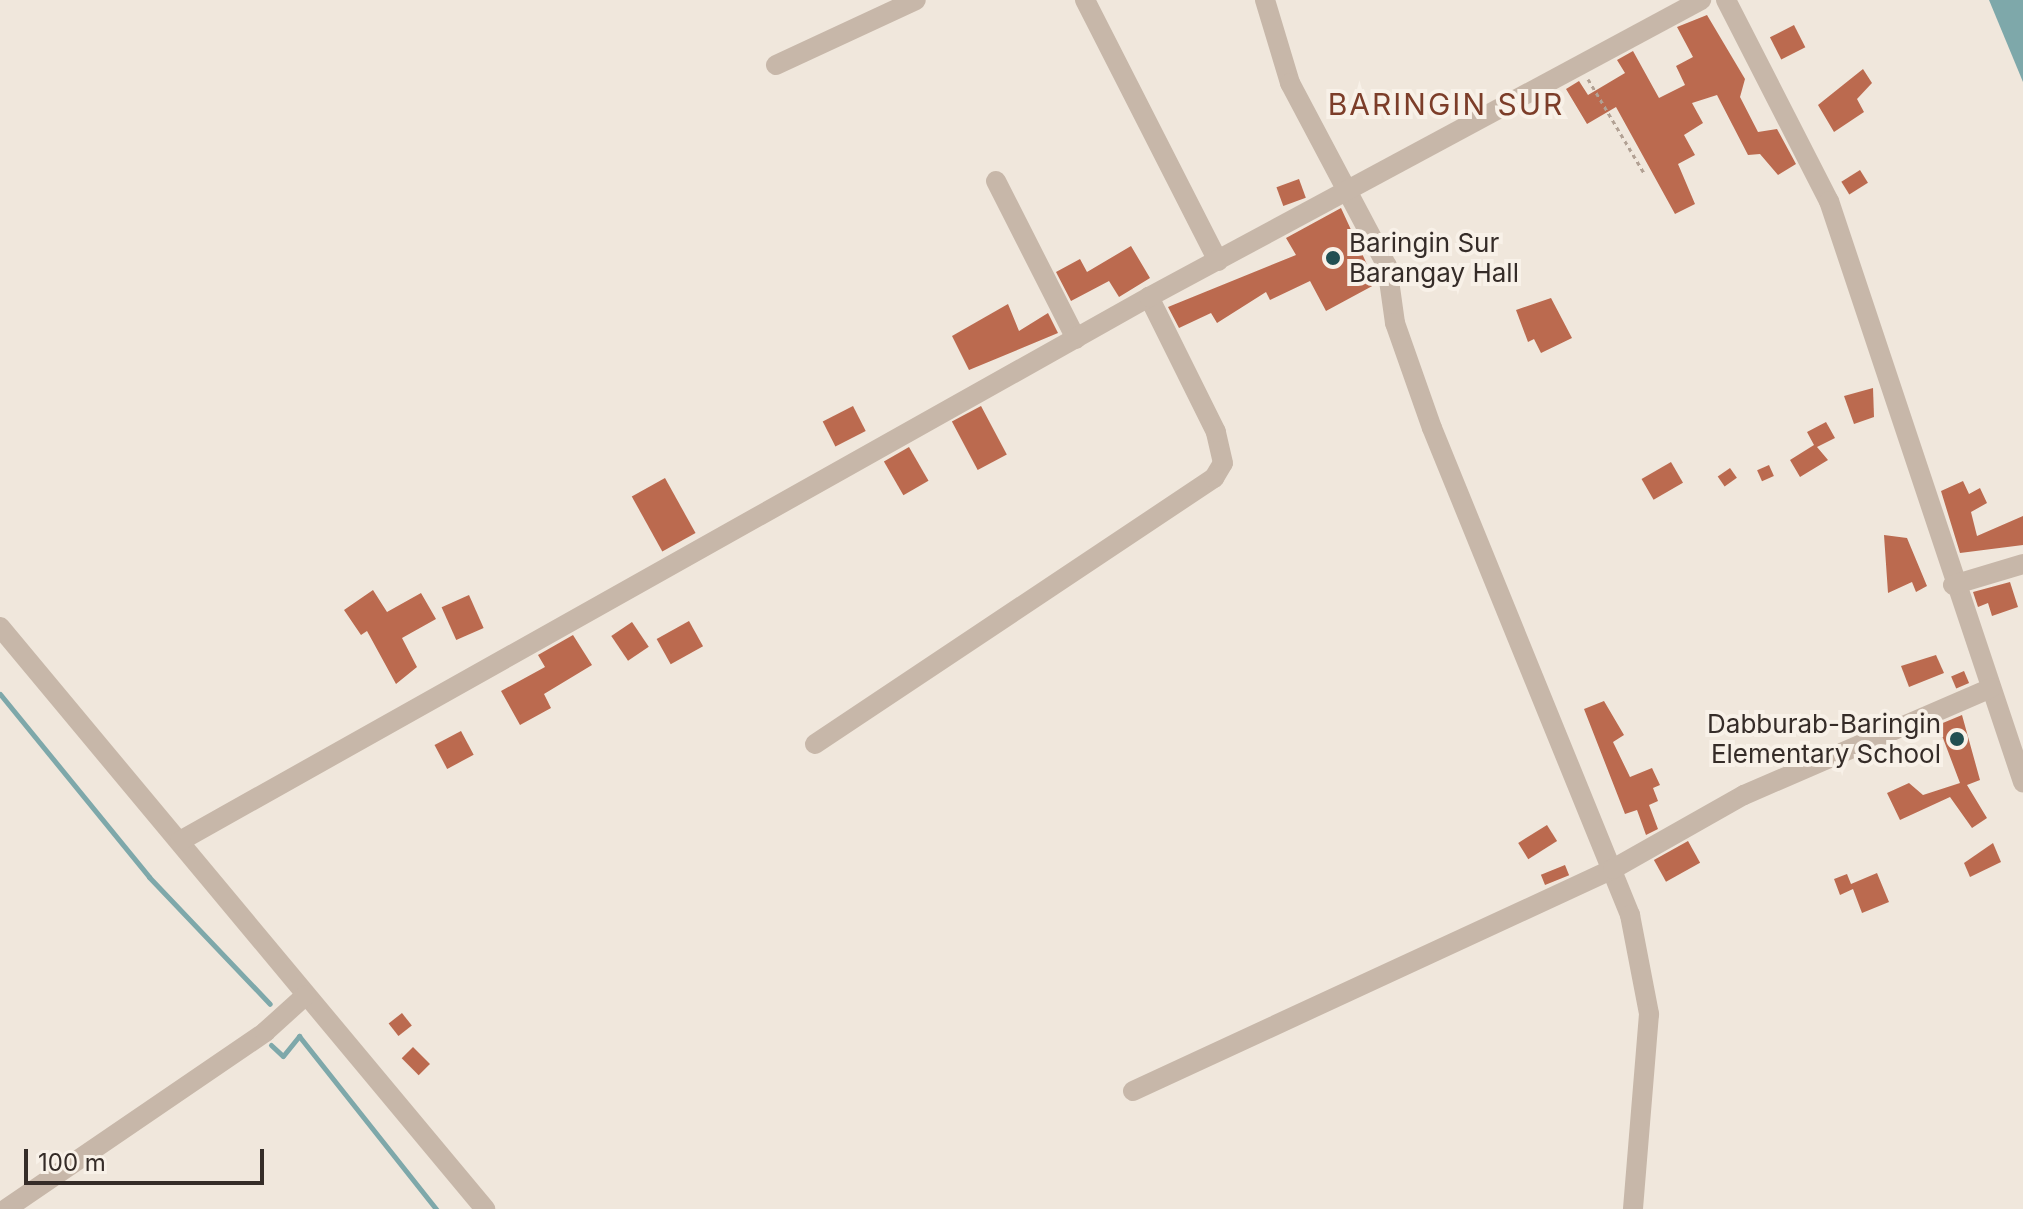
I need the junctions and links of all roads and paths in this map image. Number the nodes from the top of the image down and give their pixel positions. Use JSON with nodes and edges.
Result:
{"nodes":[{"id":1,"x":916,"y":0,"type":"edge"},
{"id":2,"x":1085,"y":0,"type":"edge"},
{"id":3,"x":1265,"y":0,"type":"edge"},
{"id":4,"x":1701,"y":0,"type":"edge"},
{"id":5,"x":1726,"y":0,"type":"edge"},
{"id":6,"x":776,"y":65,"type":"dead end"},
{"id":7,"x":1581,"y":65,"type":"junction"},
{"id":8,"x":1644,"y":173,"type":"dead end"},
{"id":9,"x":996,"y":181,"type":"dead end"},
{"id":10,"x":1345,"y":192,"type":"junction"},
{"id":11,"x":1218,"y":261,"type":"junction"},
{"id":12,"x":1149,"y":297,"type":"junction"},
{"id":13,"x":1076,"y":339,"type":"junction"},
{"id":14,"x":2023,"y":564,"type":"edge"},
{"id":15,"x":1953,"y":585,"type":"junction"},
{"id":16,"x":0,"y":627,"type":"edge"},
{"id":17,"x":1991,"y":688,"type":"junction"},
{"id":18,"x":815,"y":744,"type":"dead end"},
{"id":19,"x":2023,"y":782,"type":"edge"},
{"id":20,"x":180,"y":841,"type":"junction"},
{"id":21,"x":1613,"y":869,"type":"junction"},
{"id":22,"x":306,"y":995,"type":"junction"},
{"id":23,"x":1133,"y":1091,"type":"dead end"},
{"id":24,"x":6,"y":1209,"type":"edge"},
{"id":25,"x":485,"y":1209,"type":"edge"},
{"id":26,"x":1633,"y":1209,"type":"edge"}],
"edges":[{"from":1,"to":6,"type":"street"},
{"from":2,"to":11,"type":"street"},
{"from":3,"to":10,"type":"street"},
{"from":4,"to":7,"type":"street"},
{"from":5,"to":15,"type":"street"},
{"from":7,"to":8,"type":"path"},
{"from":7,"to":10,"type":"street"},
{"from":9,"to":13,"type":"street"},
{"from":10,"to":11,"type":"street"},
{"from":10,"to":21,"type":"street"},
{"from":11,"to":12,"type":"street"},
{"from":12,"to":13,"type":"street"},
{"from":12,"to":18,"type":"street"},
{"from":13,"to":20,"type":"street"},
{"from":14,"to":15,"type":"street"},
{"from":15,"to":17,"type":"street"},
{"from":16,"to":20,"type":"street"},
{"from":17,"to":19,"type":"street"},
{"from":17,"to":21,"type":"street"},
{"from":20,"to":22,"type":"street"},
{"from":21,"to":23,"type":"street"},
{"from":21,"to":26,"type":"street"},
{"from":22,"to":24,"type":"street"},
{"from":22,"to":25,"type":"street"}]}
